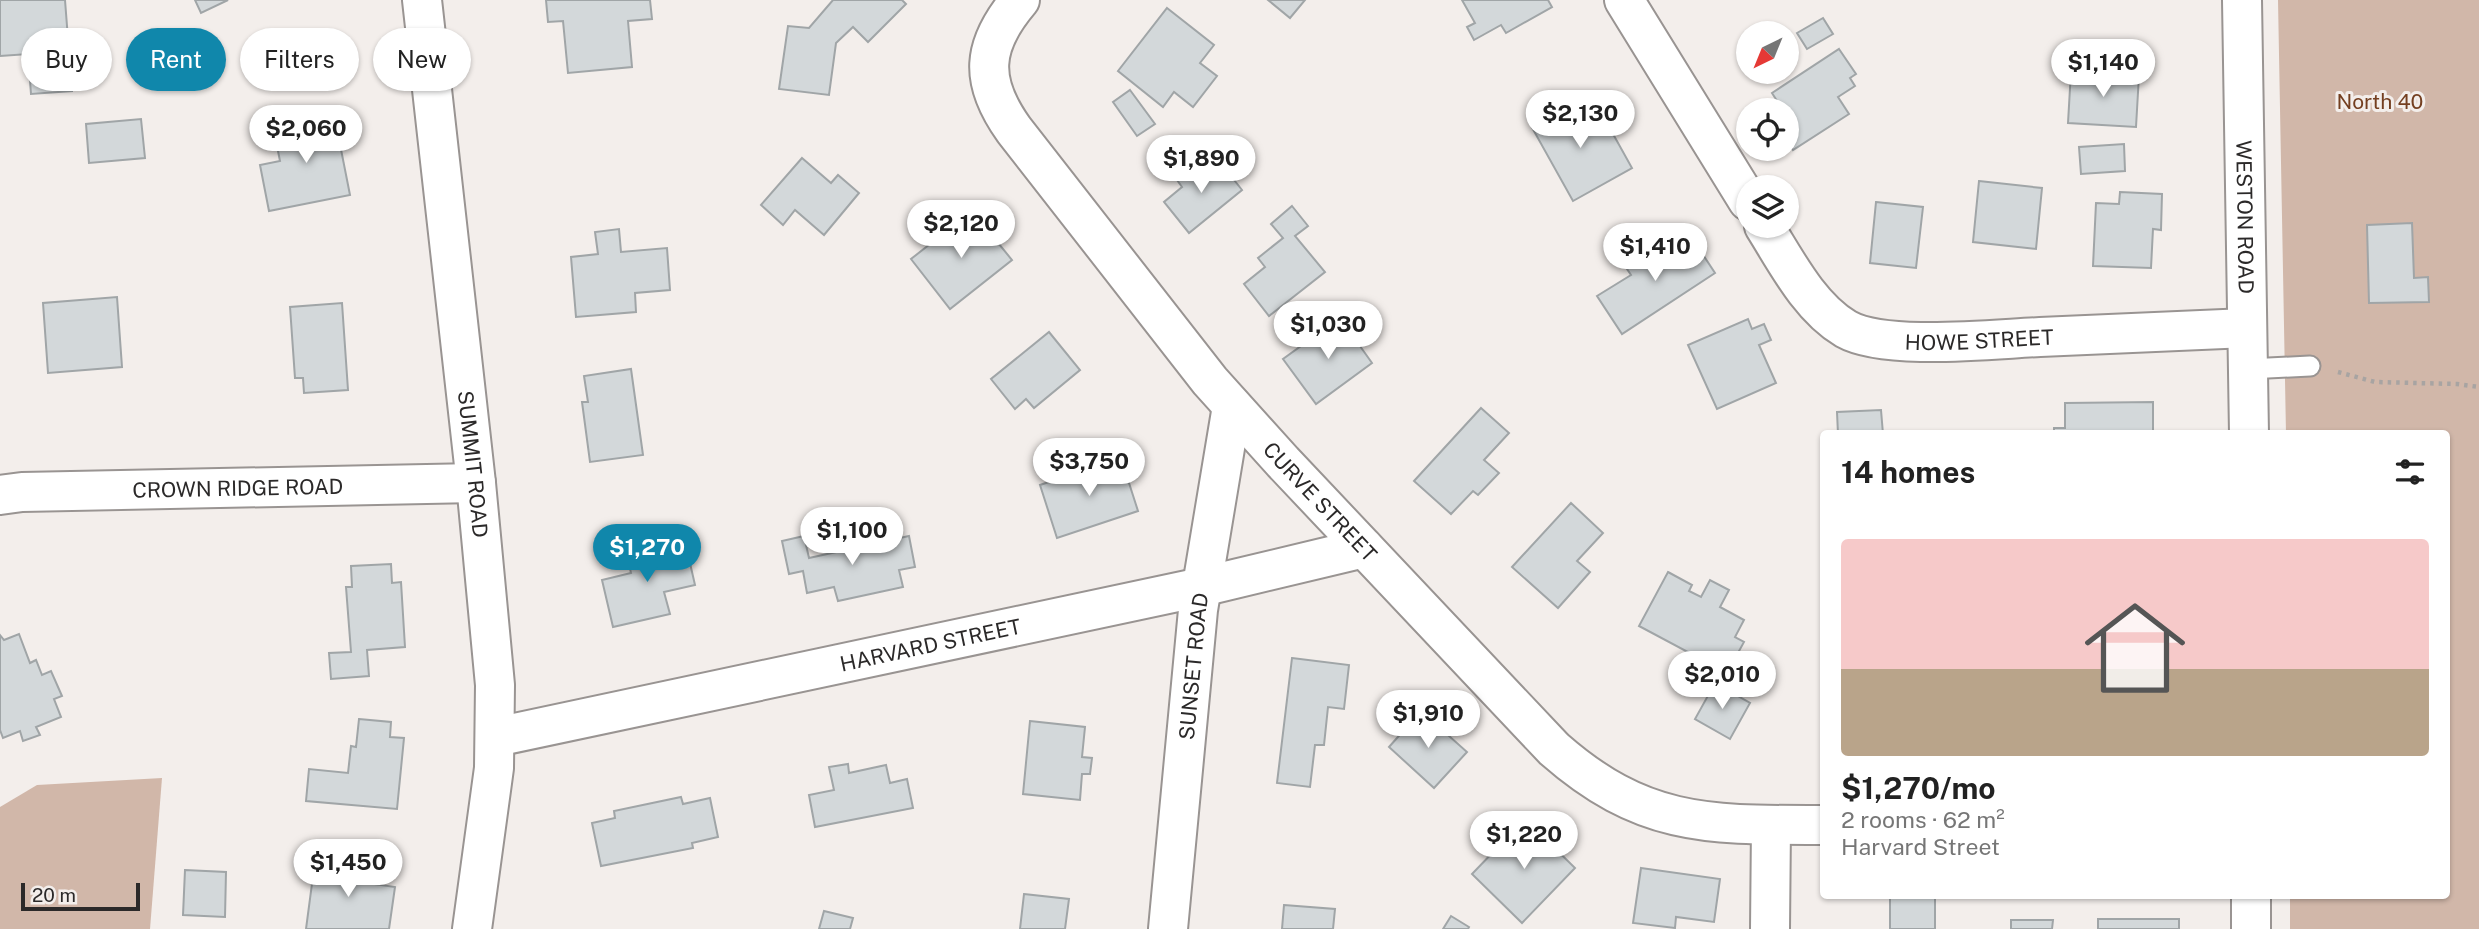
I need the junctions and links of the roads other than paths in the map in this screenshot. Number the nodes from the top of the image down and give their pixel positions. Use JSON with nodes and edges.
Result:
{"nodes":[{"id":1,"x":422,"y":0,"type":"edge"},
{"id":2,"x":1020,"y":0,"type":"edge"},
{"id":3,"x":1624,"y":0,"type":"edge"},
{"id":4,"x":2242,"y":0,"type":"edge"},
{"id":5,"x":1736,"y":182,"type":"edge"},
{"id":6,"x":1771,"y":238,"type":"edge"},
{"id":7,"x":2247,"y":328,"type":"junction"},
{"id":8,"x":2310,"y":366,"type":"road end"},
{"id":9,"x":2248,"y":369,"type":"junction"},
{"id":10,"x":1232,"y":406,"type":"junction"},
{"id":11,"x":2249,"y":430,"type":"edge"},
{"id":12,"x":476,"y":483,"type":"junction"},
{"id":13,"x":0,"y":495,"type":"edge"},
{"id":14,"x":1364,"y":548,"type":"junction"},
{"id":15,"x":1201,"y":587,"type":"junction"},
{"id":16,"x":496,"y":737,"type":"junction"},
{"id":17,"x":1771,"y":825,"type":"junction"},
{"id":18,"x":1820,"y":825,"type":"edge"},
{"id":19,"x":2251,"y":899,"type":"edge"},
{"id":20,"x":472,"y":929,"type":"edge"},
{"id":21,"x":1168,"y":929,"type":"edge"},
{"id":22,"x":1770,"y":929,"type":"edge"},
{"id":23,"x":2251,"y":929,"type":"edge"}],
"edges":[{"from":1,"to":12,"type":"street","name":"SUMMIT ROAD"},
{"from":2,"to":10,"type":"street","name":"CURVE STREET"},
{"from":3,"to":5,"type":"street"},
{"from":4,"to":7,"type":"street","name":"WESTON ROAD"},
{"from":6,"to":7,"type":"street","name":"HOWE STREET"},
{"from":7,"to":9,"type":"street","name":"WESTON ROAD"},
{"from":8,"to":9,"type":"lane"},
{"from":9,"to":11,"type":"street","name":"WESTON ROAD"},
{"from":10,"to":14,"type":"street","name":"CURVE STREET"},
{"from":10,"to":15,"type":"street","name":"SUNSET ROAD"},
{"from":12,"to":13,"type":"street","name":"CROWN RIDGE ROAD"},
{"from":12,"to":16,"type":"street","name":"SUMMIT ROAD"},
{"from":14,"to":15,"type":"street","name":"HARVARD STREET"},
{"from":14,"to":17,"type":"street","name":"CURVE STREET"},
{"from":15,"to":16,"type":"street","name":"HARVARD STREET"},
{"from":15,"to":21,"type":"street","name":"SUNSET ROAD"},
{"from":16,"to":20,"type":"street","name":"SUMMIT ROAD"},
{"from":17,"to":18,"type":"street","name":"CURVE STREET"},
{"from":17,"to":22,"type":"street"},
{"from":19,"to":23,"type":"street"}]}
